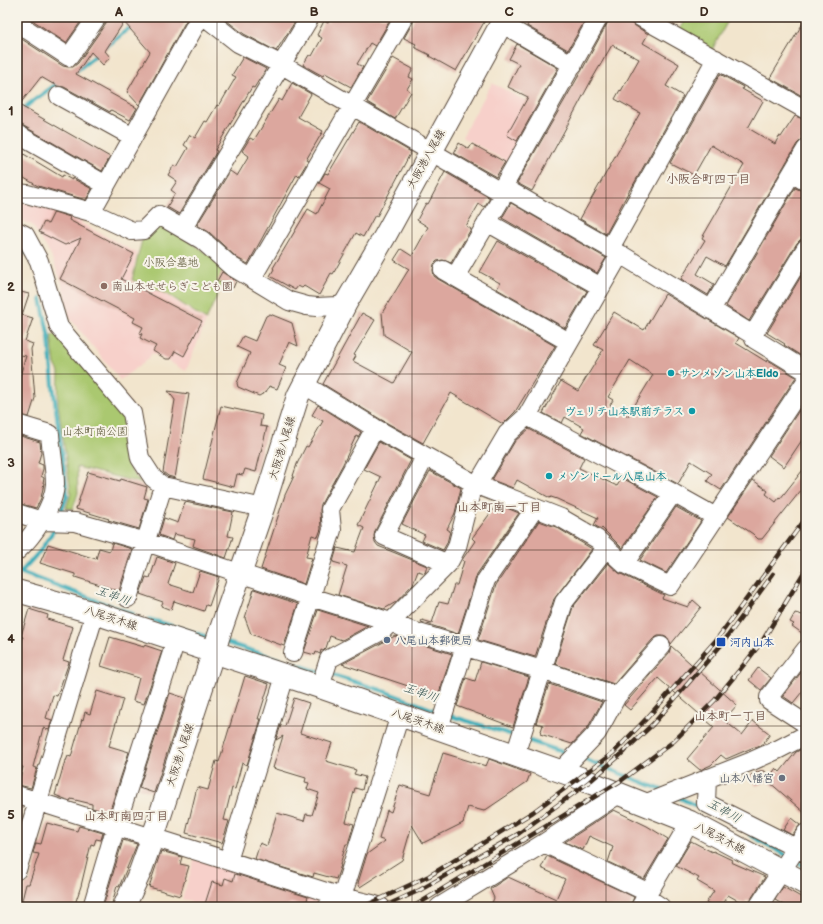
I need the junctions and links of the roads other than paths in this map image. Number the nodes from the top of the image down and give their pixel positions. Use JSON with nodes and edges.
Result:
{"nodes":[{"id":1,"x":97,"y":17,"type":"edge"},
{"id":2,"x":200,"y":17,"type":"edge"},
{"id":3,"x":205,"y":17,"type":"edge"},
{"id":4,"x":310,"y":17,"type":"edge"},
{"id":5,"x":404,"y":17,"type":"edge"},
{"id":6,"x":599,"y":17,"type":"edge"},
{"id":7,"x":640,"y":17,"type":"edge"},
{"id":8,"x":503,"y":20,"type":"edge"},
{"id":9,"x":17,"y":23,"type":"edge"},
{"id":10,"x":716,"y":59,"type":"junction"},
{"id":11,"x":282,"y":65,"type":"junction"},
{"id":12,"x":573,"y":65,"type":"junction"},
{"id":13,"x":59,"y":96,"type":"dead end"},
{"id":14,"x":352,"y":106,"type":"junction"},
{"id":15,"x":806,"y":110,"type":"edge"},
{"id":16,"x":17,"y":134,"type":"edge"},
{"id":17,"x":133,"y":137,"type":"junction"},
{"id":18,"x":806,"y":149,"type":"edge"},
{"id":19,"x":430,"y":151,"type":"junction"},
{"id":20,"x":799,"y":178,"type":"edge"},
{"id":21,"x":106,"y":185,"type":"junction"},
{"id":22,"x":505,"y":191,"type":"junction"},
{"id":23,"x":17,"y":193,"type":"edge"},
{"id":24,"x":91,"y":212,"type":"junction"},
{"id":25,"x":487,"y":222,"type":"junction"},
{"id":26,"x":183,"y":228,"type":"junction"},
{"id":27,"x":17,"y":231,"type":"edge"},
{"id":28,"x":806,"y":248,"type":"edge"},
{"id":29,"x":615,"y":251,"type":"junction"},
{"id":30,"x":252,"y":278,"type":"junction"},
{"id":31,"x":601,"y":287,"type":"junction"},
{"id":32,"x":346,"y":303,"type":"junction"},
{"id":33,"x":711,"y":310,"type":"junction"},
{"id":34,"x":753,"y":335,"type":"junction"},
{"id":35,"x":569,"y":342,"type":"junction"},
{"id":36,"x":806,"y":371,"type":"edge"},
{"id":37,"x":806,"y":381,"type":"edge"},
{"id":38,"x":304,"y":384,"type":"junction"},
{"id":39,"x":527,"y":416,"type":"junction"},
{"id":40,"x":17,"y":424,"type":"edge"},
{"id":41,"x":375,"y":428,"type":"junction"},
{"id":42,"x":425,"y":457,"type":"junction"},
{"id":43,"x":478,"y":485,"type":"junction"},
{"id":44,"x":163,"y":486,"type":"junction"},
{"id":45,"x":673,"y":493,"type":"junction"},
{"id":46,"x":263,"y":508,"type":"junction"},
{"id":47,"x":535,"y":508,"type":"junction"},
{"id":48,"x":17,"y":513,"type":"edge"},
{"id":49,"x":716,"y":517,"type":"junction"},
{"id":50,"x":42,"y":521,"type":"junction"},
{"id":51,"x":146,"y":542,"type":"junction"},
{"id":52,"x":606,"y":548,"type":"junction"},
{"id":53,"x":17,"y":552,"type":"edge"},
{"id":54,"x":448,"y":564,"type":"junction"},
{"id":55,"x":624,"y":564,"type":"junction"},
{"id":56,"x":241,"y":574,"type":"junction"},
{"id":57,"x":17,"y":593,"type":"edge"},
{"id":58,"x":311,"y":597,"type":"junction"},
{"id":59,"x":128,"y":598,"type":"dead end"},
{"id":60,"x":95,"y":613,"type":"junction"},
{"id":61,"x":390,"y":622,"type":"junction"},
{"id":62,"x":176,"y":640,"type":"junction"},
{"id":63,"x":217,"y":643,"type":"junction"},
{"id":64,"x":464,"y":646,"type":"junction"},
{"id":65,"x":661,"y":646,"type":"dead end"},
{"id":66,"x":806,"y":649,"type":"edge"},
{"id":67,"x":293,"y":653,"type":"dead end"},
{"id":68,"x":542,"y":670,"type":"junction"},
{"id":69,"x":285,"y":676,"type":"junction"},
{"id":70,"x":323,"y":678,"type":"junction"},
{"id":71,"x":617,"y":696,"type":"junction"},
{"id":72,"x":400,"y":715,"type":"junction"},
{"id":73,"x":806,"y":724,"type":"edge"},
{"id":74,"x":439,"y":728,"type":"junction"},
{"id":75,"x":806,"y":735,"type":"edge"},
{"id":76,"x":515,"y":755,"type":"junction"},
{"id":77,"x":561,"y":771,"type":"junction"},
{"id":78,"x":707,"y":778,"type":"junction"},
{"id":79,"x":619,"y":794,"type":"junction"},
{"id":80,"x":17,"y":796,"type":"edge"},
{"id":81,"x":37,"y":802,"type":"junction"},
{"id":82,"x":644,"y":804,"type":"junction"},
{"id":83,"x":690,"y":822,"type":"junction"},
{"id":84,"x":116,"y":826,"type":"junction"},
{"id":85,"x":806,"y":833,"type":"edge"},
{"id":86,"x":143,"y":834,"type":"dead end"},
{"id":87,"x":162,"y":840,"type":"dead end"},
{"id":88,"x":544,"y":842,"type":"junction"},
{"id":89,"x":793,"y":858,"type":"edge"},
{"id":90,"x":228,"y":861,"type":"junction"},
{"id":91,"x":17,"y":870,"type":"edge"},
{"id":92,"x":806,"y":884,"type":"edge"},
{"id":93,"x":342,"y":897,"type":"junction"},
{"id":94,"x":645,"y":899,"type":"edge"},
{"id":95,"x":92,"y":907,"type":"edge"},
{"id":96,"x":124,"y":907,"type":"edge"},
{"id":97,"x":327,"y":907,"type":"edge"},
{"id":98,"x":381,"y":907,"type":"edge"},
{"id":99,"x":438,"y":907,"type":"edge"},
{"id":100,"x":661,"y":907,"type":"edge"},
{"id":101,"x":758,"y":907,"type":"edge"}],
"edges":[{"from":1,"to":9,"type":"street"},
{"from":2,"to":17,"type":"street"},
{"from":3,"to":11,"type":"street"},
{"from":4,"to":11,"type":"street"},
{"from":5,"to":14,"type":"street"},
{"from":6,"to":12,"type":"street"},
{"from":7,"to":10,"type":"street"},
{"from":8,"to":12,"type":"street"},
{"from":8,"to":19,"type":"main road","name":"大阪港八尾線"},
{"from":10,"to":15,"type":"street"},
{"from":10,"to":29,"type":"street"},
{"from":11,"to":14,"type":"street"},
{"from":11,"to":26,"type":"street"},
{"from":12,"to":22,"type":"street"},
{"from":13,"to":17,"type":"street"},
{"from":14,"to":19,"type":"street"},
{"from":14,"to":30,"type":"street"},
{"from":16,"to":21,"type":"street"},
{"from":17,"to":21,"type":"street"},
{"from":18,"to":20,"type":"street"},
{"from":19,"to":22,"type":"street"},
{"from":19,"to":32,"type":"main road","name":"大阪港八尾線"},
{"from":20,"to":33,"type":"street"},
{"from":21,"to":24,"type":"street"},
{"from":22,"to":25,"type":"street"},
{"from":22,"to":29,"type":"street"},
{"from":23,"to":24,"type":"street"},
{"from":24,"to":26,"type":"street"},
{"from":25,"to":31,"type":"street"},
{"from":25,"to":35,"type":"street"},
{"from":26,"to":30,"type":"street"},
{"from":27,"to":44,"type":"street"},
{"from":28,"to":34,"type":"street"},
{"from":29,"to":31,"type":"street"},
{"from":29,"to":33,"type":"street"},
{"from":30,"to":32,"type":"street"},
{"from":31,"to":35,"type":"street"},
{"from":32,"to":38,"type":"main road","name":"大阪港八尾線"},
{"from":33,"to":34,"type":"street"},
{"from":34,"to":36,"type":"street"},
{"from":35,"to":39,"type":"street"},
{"from":37,"to":49,"type":"street"},
{"from":38,"to":41,"type":"street"},
{"from":38,"to":46,"type":"main road","name":"大阪港八尾線"},
{"from":39,"to":43,"type":"street"},
{"from":39,"to":45,"type":"street"},
{"from":40,"to":50,"type":"street"},
{"from":41,"to":42,"type":"street"},
{"from":41,"to":58,"type":"street"},
{"from":42,"to":43,"type":"street"},
{"from":42,"to":54,"type":"street"},
{"from":43,"to":47,"type":"street"},
{"from":43,"to":54,"type":"street"},
{"from":44,"to":46,"type":"street"},
{"from":44,"to":51,"type":"street"},
{"from":45,"to":49,"type":"street"},
{"from":45,"to":55,"type":"street"},
{"from":46,"to":56,"type":"main road","name":"大阪港八尾線"},
{"from":47,"to":52,"type":"street"},
{"from":47,"to":64,"type":"street"},
{"from":48,"to":50,"type":"street"},
{"from":49,"to":55,"type":"street"},
{"from":50,"to":51,"type":"street"},
{"from":50,"to":53,"type":"street"},
{"from":51,"to":56,"type":"street"},
{"from":51,"to":59,"type":"street"},
{"from":52,"to":55,"type":"street"},
{"from":52,"to":68,"type":"street"},
{"from":54,"to":61,"type":"street"},
{"from":56,"to":58,"type":"street"},
{"from":56,"to":63,"type":"main road","name":"大阪港八尾線"},
{"from":57,"to":60,"type":"main road","name":"八尾茨木線"},
{"from":58,"to":61,"type":"street"},
{"from":58,"to":67,"type":"street"},
{"from":60,"to":62,"type":"main road","name":"八尾茨木線"},
{"from":60,"to":81,"type":"street"},
{"from":61,"to":64,"type":"street"},
{"from":61,"to":70,"type":"street"},
{"from":62,"to":63,"type":"main road","name":"八尾茨木線"},
{"from":62,"to":84,"type":"street"},
{"from":63,"to":69,"type":"main road","name":"八尾茨木線"},
{"from":63,"to":96,"type":"main road","name":"大阪港八尾線"},
{"from":64,"to":68,"type":"street"},
{"from":64,"to":74,"type":"street"},
{"from":65,"to":71,"type":"street"},
{"from":66,"to":73,"type":"street"},
{"from":68,"to":71,"type":"street"},
{"from":68,"to":76,"type":"street"},
{"from":69,"to":70,"type":"main road","name":"八尾茨木線"},
{"from":69,"to":90,"type":"street"},
{"from":70,"to":72,"type":"main road","name":"八尾茨木線"},
{"from":71,"to":77,"type":"street"},
{"from":72,"to":74,"type":"main road","name":"八尾茨木線"},
{"from":72,"to":93,"type":"street"},
{"from":74,"to":76,"type":"main road","name":"八尾茨木線"},
{"from":75,"to":78,"type":"street"},
{"from":76,"to":77,"type":"main road","name":"八尾茨木線"},
{"from":77,"to":79,"type":"main road","name":"八尾茨木線"},
{"from":78,"to":82,"type":"street"},
{"from":78,"to":89,"type":"street"},
{"from":79,"to":82,"type":"main road","name":"八尾茨木線"},
{"from":79,"to":88,"type":"street"},
{"from":80,"to":81,"type":"street"},
{"from":81,"to":84,"type":"street"},
{"from":81,"to":91,"type":"street"},
{"from":82,"to":83,"type":"main road","name":"八尾茨木線"},
{"from":83,"to":89,"type":"main road","name":"八尾茨木線"},
{"from":83,"to":94,"type":"street"},
{"from":84,"to":86,"type":"street"},
{"from":84,"to":95,"type":"street"},
{"from":85,"to":89,"type":"street"},
{"from":87,"to":90,"type":"street"},
{"from":88,"to":94,"type":"street"},
{"from":88,"to":99,"type":"street"},
{"from":89,"to":92,"type":"main road","name":"八尾茨木線"},
{"from":89,"to":101,"type":"street"},
{"from":90,"to":93,"type":"street"},
{"from":93,"to":97,"type":"street"},
{"from":93,"to":98,"type":"street"},
{"from":94,"to":100,"type":"street"}]}
